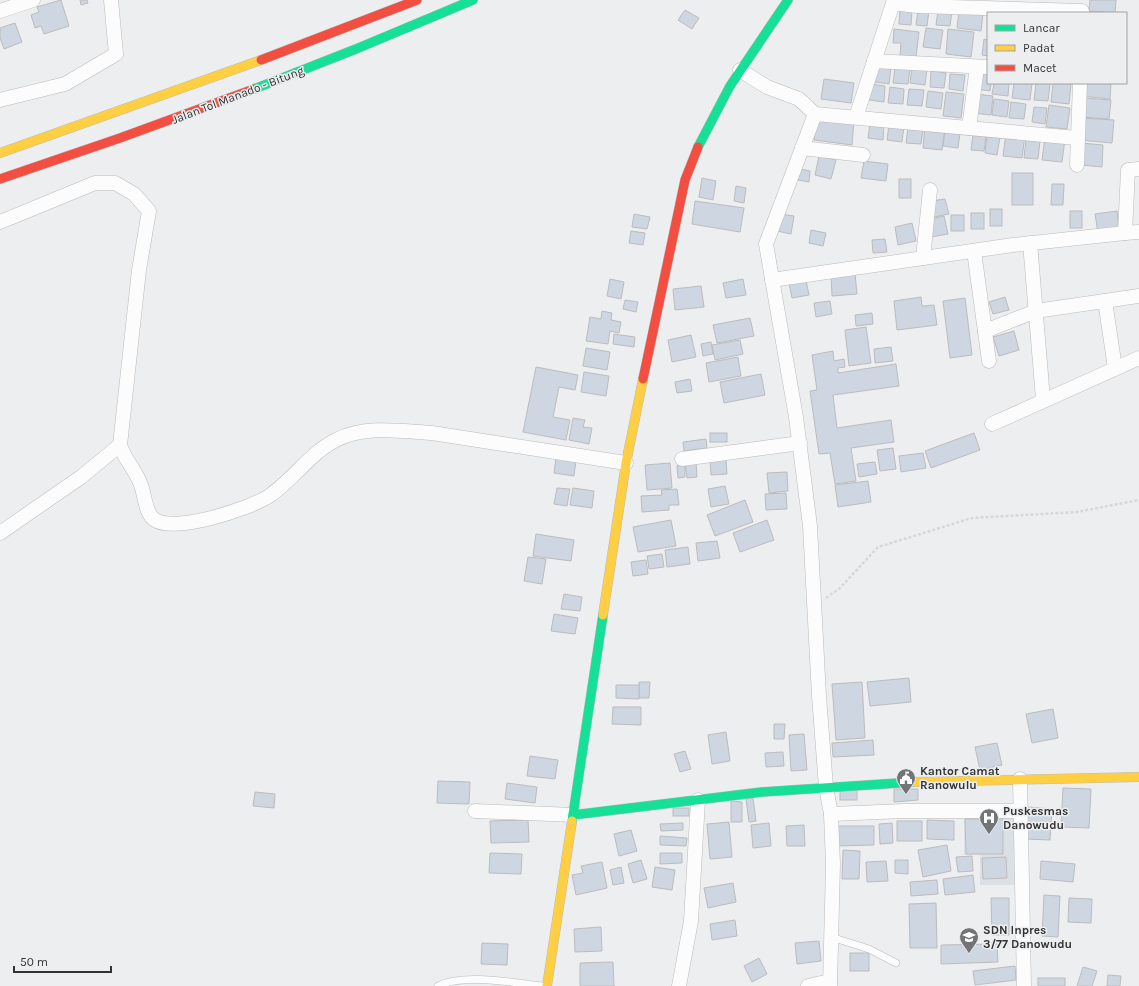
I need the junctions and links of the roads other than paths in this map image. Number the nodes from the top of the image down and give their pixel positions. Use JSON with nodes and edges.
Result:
{"nodes":[{"id":1,"x":33,"y":0,"type":"edge"},
{"id":2,"x":111,"y":0,"type":"edge"},
{"id":3,"x":417,"y":0,"type":"edge"},
{"id":4,"x":473,"y":0,"type":"edge"},
{"id":5,"x":788,"y":0,"type":"edge"},
{"id":6,"x":19,"y":2,"type":"edge"},
{"id":7,"x":894,"y":2,"type":"edge"},
{"id":8,"x":1082,"y":8,"type":"edge"},
{"id":9,"x":0,"y":11,"type":"edge"},
{"id":10,"x":874,"y":61,"type":"junction"},
{"id":11,"x":982,"y":67,"type":"edge"},
{"id":12,"x":740,"y":70,"type":"junction"},
{"id":13,"x":1080,"y":84,"type":"edge"},
{"id":14,"x":0,"y":100,"type":"edge"},
{"id":15,"x":815,"y":114,"type":"junction"},
{"id":16,"x":856,"y":117,"type":"junction"},
{"id":17,"x":969,"y":128,"type":"junction"},
{"id":18,"x":1077,"y":138,"type":"junction"},
{"id":19,"x":802,"y":148,"type":"junction"},
{"id":20,"x":0,"y":153,"type":"edge"},
{"id":21,"x":863,"y":155,"type":"dead end"},
{"id":22,"x":1077,"y":165,"type":"dead end"},
{"id":23,"x":1139,"y":169,"type":"edge"},
{"id":24,"x":0,"y":179,"type":"edge"},
{"id":25,"x":930,"y":190,"type":"dead end"},
{"id":26,"x":0,"y":222,"type":"edge"},
{"id":27,"x":1132,"y":233,"type":"edge"},
{"id":28,"x":1030,"y":244,"type":"junction"},
{"id":29,"x":974,"y":251,"type":"junction"},
{"id":30,"x":923,"y":258,"type":"junction"},
{"id":31,"x":772,"y":280,"type":"junction"},
{"id":32,"x":1139,"y":296,"type":"edge"},
{"id":33,"x":1105,"y":301,"type":"junction"},
{"id":34,"x":1036,"y":310,"type":"junction"},
{"id":35,"x":985,"y":331,"type":"junction"},
{"id":36,"x":1139,"y":358,"type":"edge"},
{"id":37,"x":989,"y":362,"type":"dead end"},
{"id":38,"x":1115,"y":368,"type":"junction"},
{"id":39,"x":1043,"y":399,"type":"junction"},
{"id":40,"x":992,"y":424,"type":"dead end"},
{"id":41,"x":800,"y":443,"type":"junction"},
{"id":42,"x":120,"y":445,"type":"junction"},
{"id":43,"x":682,"y":459,"type":"dead end"},
{"id":44,"x":626,"y":463,"type":"junction"},
{"id":45,"x":0,"y":533,"type":"edge"},
{"id":46,"x":1139,"y":777,"type":"edge"},
{"id":47,"x":1020,"y":779,"type":"junction"},
{"id":48,"x":826,"y":787,"type":"junction"},
{"id":49,"x":698,"y":800,"type":"junction"},
{"id":50,"x":475,"y":811,"type":"dead end"},
{"id":51,"x":1021,"y":812,"type":"junction"},
{"id":52,"x":831,"y":814,"type":"junction"},
{"id":53,"x":573,"y":815,"type":"junction"},
{"id":54,"x":831,"y":938,"type":"junction"},
{"id":55,"x":896,"y":963,"type":"dead end"},
{"id":56,"x":830,"y":984,"type":"edge"},
{"id":57,"x":438,"y":986,"type":"edge"},
{"id":58,"x":542,"y":986,"type":"edge"},
{"id":59,"x":547,"y":986,"type":"edge"},
{"id":60,"x":679,"y":986,"type":"edge"},
{"id":61,"x":808,"y":986,"type":"edge"},
{"id":62,"x":1024,"y":986,"type":"edge"}],
"edges":[{"from":1,"to":6,"type":"street"},
{"from":2,"to":14,"type":"street"},
{"from":3,"to":20,"type":"main road","name":"Jalan Tol Manado - Bitung"},
{"from":4,"to":24,"type":"main road","name":"Jalan Tol Manado - Bitung"},
{"from":5,"to":12,"type":"main road"},
{"from":6,"to":9,"type":"street"},
{"from":7,"to":8,"type":"street"},
{"from":7,"to":10,"type":"street"},
{"from":10,"to":11,"type":"street"},
{"from":10,"to":16,"type":"street"},
{"from":11,"to":17,"type":"street"},
{"from":12,"to":15,"type":"street"},
{"from":12,"to":44,"type":"main road"},
{"from":13,"to":18,"type":"street"},
{"from":15,"to":16,"type":"street"},
{"from":15,"to":19,"type":"street"},
{"from":16,"to":17,"type":"street"},
{"from":17,"to":18,"type":"street"},
{"from":18,"to":22,"type":"street"},
{"from":19,"to":21,"type":"street"},
{"from":19,"to":31,"type":"street"},
{"from":23,"to":27,"type":"street"},
{"from":25,"to":30,"type":"street"},
{"from":26,"to":42,"type":"street"},
{"from":27,"to":28,"type":"street"},
{"from":28,"to":29,"type":"street"},
{"from":28,"to":34,"type":"street"},
{"from":29,"to":30,"type":"street"},
{"from":29,"to":35,"type":"street"},
{"from":30,"to":31,"type":"street"},
{"from":31,"to":41,"type":"street"},
{"from":32,"to":33,"type":"street"},
{"from":33,"to":34,"type":"street"},
{"from":33,"to":38,"type":"street"},
{"from":34,"to":35,"type":"street"},
{"from":34,"to":39,"type":"street"},
{"from":35,"to":37,"type":"street"},
{"from":36,"to":38,"type":"street"},
{"from":38,"to":39,"type":"street"},
{"from":39,"to":40,"type":"street"},
{"from":41,"to":43,"type":"street"},
{"from":41,"to":48,"type":"street"},
{"from":42,"to":44,"type":"street"},
{"from":42,"to":45,"type":"street"},
{"from":44,"to":53,"type":"main road"},
{"from":46,"to":47,"type":"main road"},
{"from":47,"to":48,"type":"main road"},
{"from":47,"to":51,"type":"street"},
{"from":48,"to":49,"type":"main road"},
{"from":48,"to":52,"type":"street"},
{"from":49,"to":53,"type":"main road"},
{"from":49,"to":60,"type":"street"},
{"from":50,"to":53,"type":"street"},
{"from":51,"to":52,"type":"street"},
{"from":51,"to":62,"type":"street"},
{"from":52,"to":54,"type":"street"},
{"from":53,"to":59,"type":"main road"},
{"from":54,"to":55,"type":"lane"},
{"from":54,"to":56,"type":"street"},
{"from":56,"to":61,"type":"street"},
{"from":57,"to":58,"type":"lane"}]}
